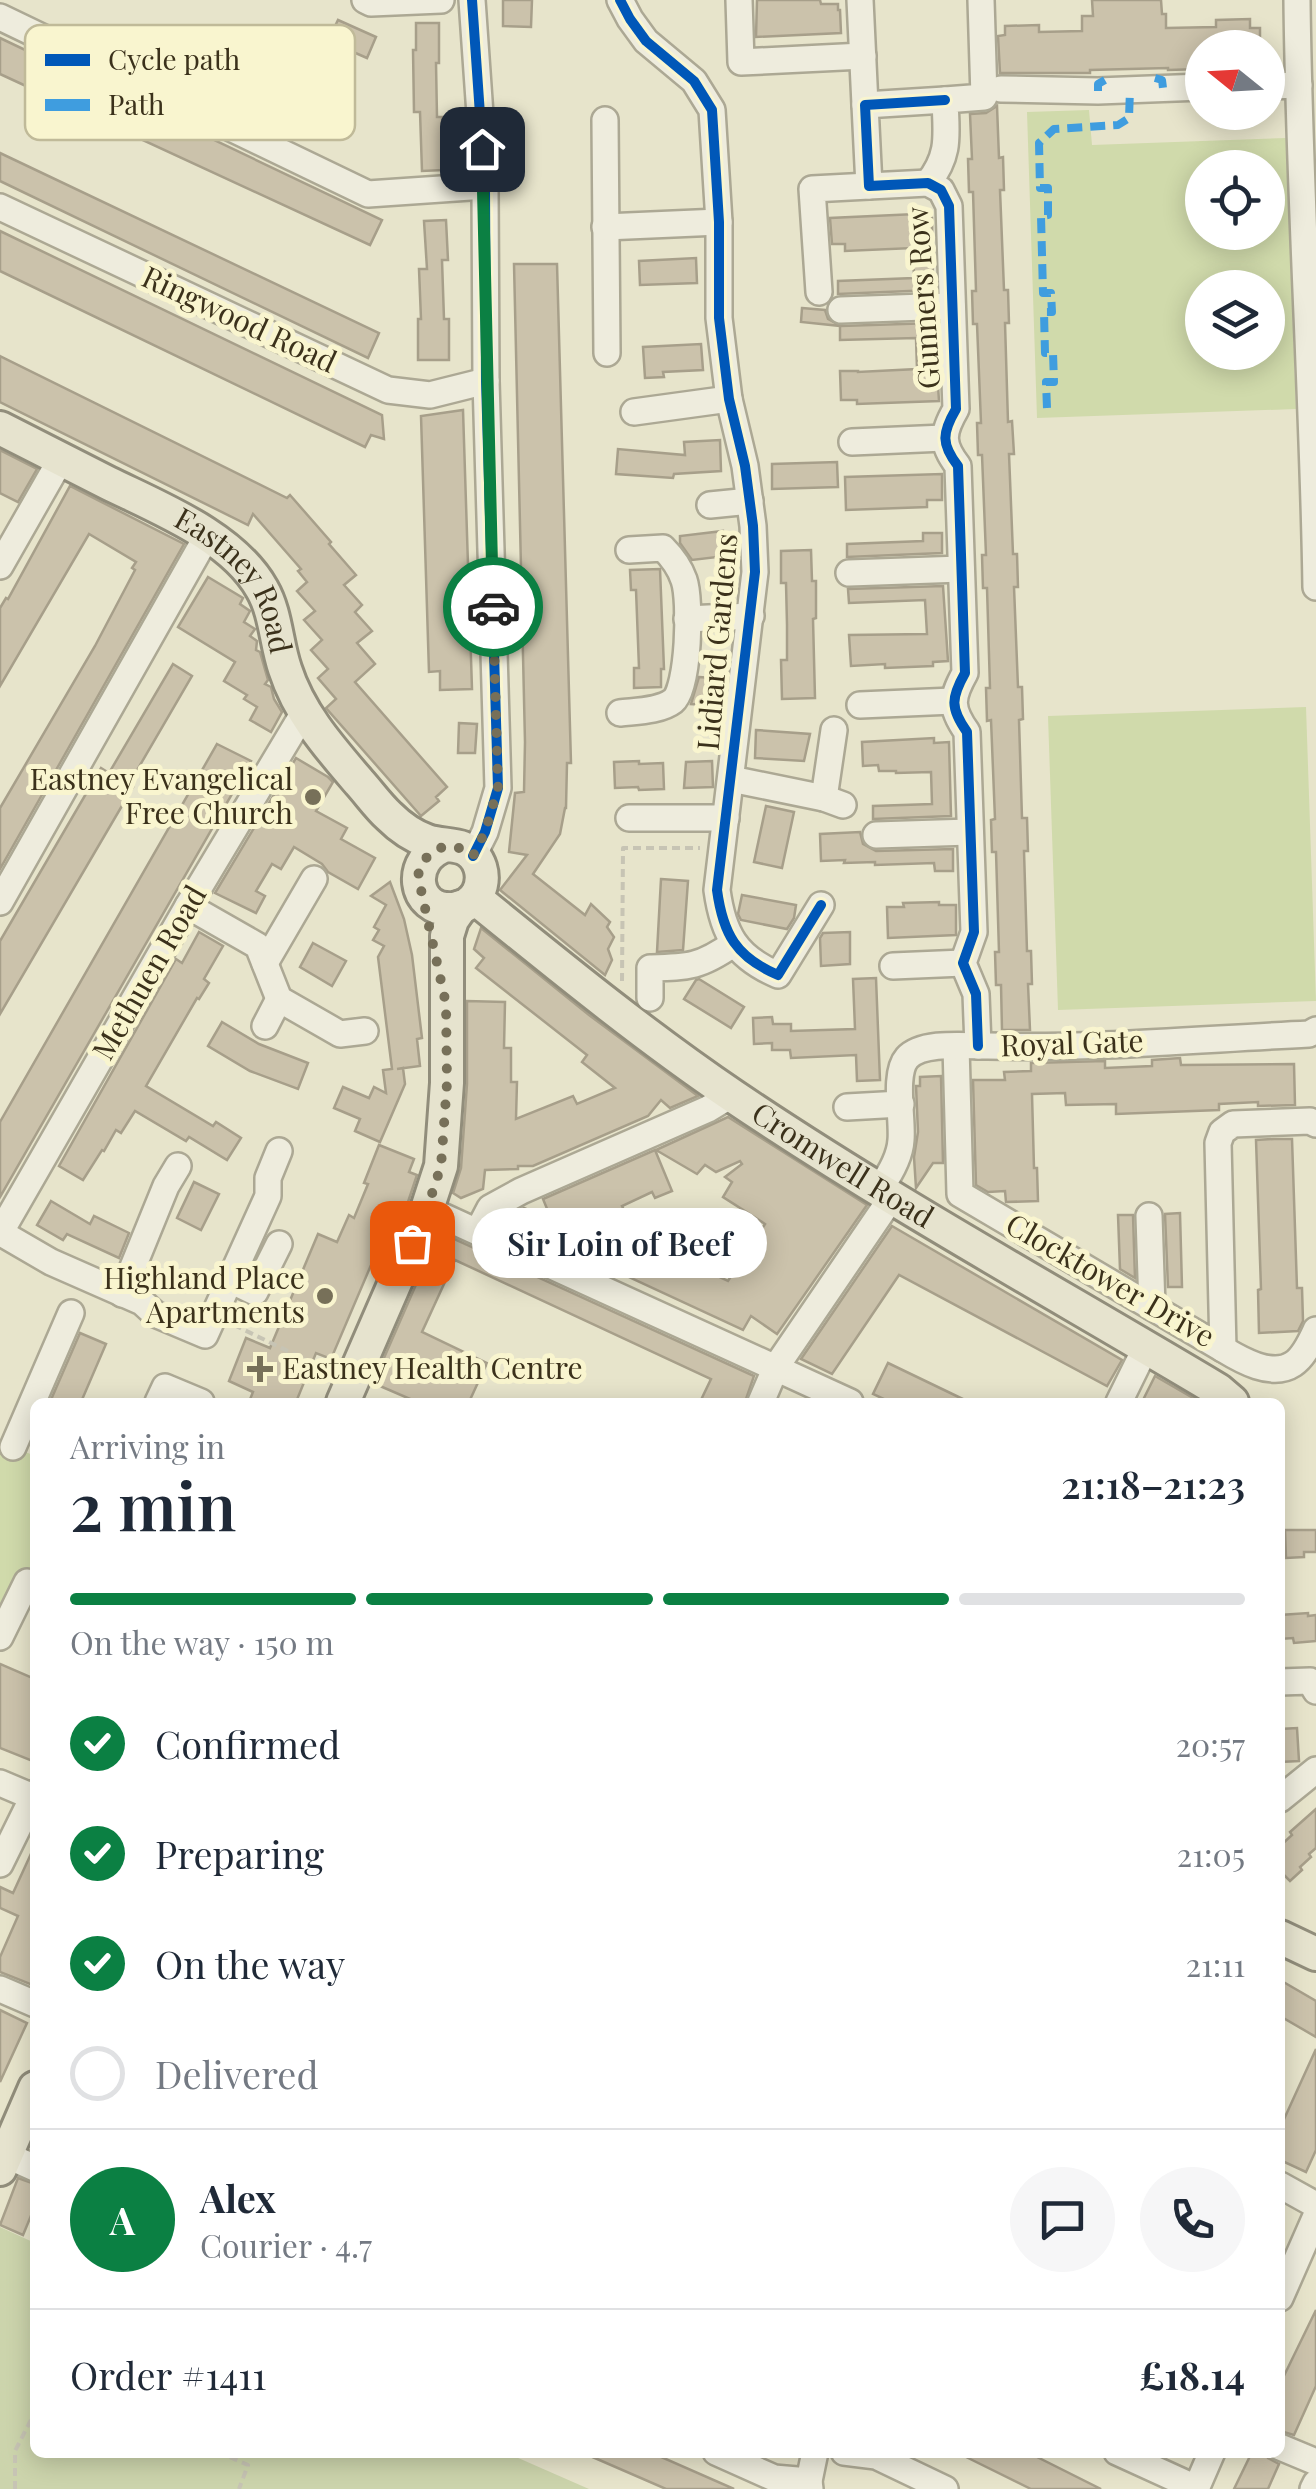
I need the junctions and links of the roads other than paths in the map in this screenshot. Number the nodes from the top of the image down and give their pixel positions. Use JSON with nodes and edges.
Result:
{"nodes":[{"id":1,"x":365,"y":0,"type":"edge"},
{"id":2,"x":442,"y":0,"type":"edge"},
{"id":3,"x":472,"y":0,"type":"edge"},
{"id":4,"x":620,"y":0,"type":"edge"},
{"id":5,"x":739,"y":0,"type":"edge"},
{"id":6,"x":860,"y":0,"type":"edge"},
{"id":7,"x":981,"y":0,"type":"edge"},
{"id":8,"x":1297,"y":0,"type":"edge"},
{"id":9,"x":0,"y":17,"type":"edge"},
{"id":10,"x":25,"y":29,"type":"edge"},
{"id":11,"x":863,"y":56,"type":"junction"},
{"id":12,"x":1285,"y":85,"type":"edge"},
{"id":13,"x":1299,"y":85,"type":"junction"},
{"id":14,"x":1185,"y":88,"type":"edge"},
{"id":15,"x":1001,"y":90,"type":"dead end"},
{"id":16,"x":945,"y":100,"type":"junction"},
{"id":17,"x":865,"y":105,"type":"junction"},
{"id":18,"x":604,"y":120,"type":"dead end"},
{"id":19,"x":256,"y":140,"type":"edge"},
{"id":20,"x":485,"y":186,"type":"junction"},
{"id":21,"x":869,"y":186,"type":"junction"},
{"id":22,"x":935,"y":186,"type":"junction"},
{"id":23,"x":0,"y":207,"type":"edge"},
{"id":24,"x":718,"y":222,"type":"junction"},
{"id":25,"x":605,"y":227,"type":"junction"},
{"id":26,"x":818,"y":292,"type":"dead end"},
{"id":27,"x":952,"y":306,"type":"junction"},
{"id":28,"x":841,"y":310,"type":"dead end"},
{"id":29,"x":606,"y":353,"type":"dead end"},
{"id":30,"x":486,"y":381,"type":"junction"},
{"id":31,"x":729,"y":399,"type":"junction"},
{"id":32,"x":634,"y":412,"type":"dead end"},
{"id":33,"x":0,"y":428,"type":"edge"},
{"id":34,"x":944,"y":438,"type":"junction"},
{"id":35,"x":852,"y":442,"type":"dead end"},
{"id":36,"x":61,"y":459,"type":"junction"},
{"id":37,"x":750,"y":501,"type":"junction"},
{"id":38,"x":710,"y":504,"type":"dead end"},
{"id":39,"x":208,"y":536,"type":"junction"},
{"id":40,"x":629,"y":550,"type":"dead end"},
{"id":41,"x":1316,"y":560,"type":"edge"},
{"id":42,"x":0,"y":566,"type":"edge"},
{"id":43,"x":961,"y":569,"type":"junction"},
{"id":44,"x":849,"y":573,"type":"dead end"},
{"id":45,"x":1316,"y":587,"type":"edge"},
{"id":46,"x":751,"y":616,"type":"junction"},
{"id":47,"x":687,"y":618,"type":"junction"},
{"id":48,"x":953,"y":701,"type":"junction"},
{"id":49,"x":860,"y":705,"type":"dead end"},
{"id":50,"x":304,"y":714,"type":"junction"},
{"id":51,"x":620,"y":714,"type":"dead end"},
{"id":52,"x":834,"y":730,"type":"dead end"},
{"id":53,"x":731,"y":779,"type":"junction"},
{"id":54,"x":389,"y":816,"type":"junction"},
{"id":55,"x":629,"y":818,"type":"dead end"},
{"id":56,"x":726,"y":818,"type":"junction"},
{"id":57,"x":970,"y":832,"type":"junction"},
{"id":58,"x":876,"y":835,"type":"dead end"},
{"id":59,"x":459,"y":850,"type":"junction"},
{"id":60,"x":314,"y":879,"type":"dead end"},
{"id":61,"x":420,"y":884,"type":"junction"},
{"id":62,"x":0,"y":902,"type":"edge"},
{"id":63,"x":468,"y":902,"type":"junction"},
{"id":64,"x":188,"y":906,"type":"junction"},
{"id":65,"x":821,"y":906,"type":"dead end"},
{"id":66,"x":733,"y":944,"type":"junction"},
{"id":67,"x":265,"y":963,"type":"junction"},
{"id":68,"x":964,"y":963,"type":"junction"},
{"id":69,"x":893,"y":966,"type":"dead end"},
{"id":70,"x":279,"y":999,"type":"junction"},
{"id":71,"x":446,"y":1004,"type":"junction"},
{"id":72,"x":636,"y":1007,"type":"junction"},
{"id":73,"x":265,"y":1026,"type":"dead end"},
{"id":74,"x":1316,"y":1030,"type":"edge"},
{"id":75,"x":967,"y":1046,"type":"junction"},
{"id":76,"x":328,"y":1058,"type":"dead end"},
{"id":77,"x":732,"y":1095,"type":"junction"},
{"id":78,"x":901,"y":1104,"type":"junction"},
{"id":79,"x":847,"y":1107,"type":"dead end"},
{"id":80,"x":1316,"y":1124,"type":"edge"},
{"id":81,"x":280,"y":1151,"type":"dead end"},
{"id":82,"x":178,"y":1166,"type":"dead end"},
{"id":83,"x":886,"y":1193,"type":"junction"},
{"id":84,"x":427,"y":1209,"type":"junction"},
{"id":85,"x":1149,"y":1216,"type":"dead end"},
{"id":86,"x":478,"y":1231,"type":"junction"},
{"id":87,"x":0,"y":1233,"type":"edge"},
{"id":88,"x":279,"y":1244,"type":"dead end"},
{"id":89,"x":230,"y":1280,"type":"junction"},
{"id":90,"x":122,"y":1294,"type":"junction"},
{"id":91,"x":1152,"y":1307,"type":"junction"},
{"id":92,"x":71,"y":1313,"type":"dead end"},
{"id":93,"x":1316,"y":1330,"type":"edge"},
{"id":94,"x":1146,"y":1347,"type":"junction"},
{"id":95,"x":1223,"y":1349,"type":"junction"},
{"id":96,"x":776,"y":1367,"type":"junction"},
{"id":97,"x":352,"y":1394,"type":"edge"},
{"id":98,"x":36,"y":1398,"type":"edge"},
{"id":99,"x":160,"y":1398,"type":"edge"},
{"id":100,"x":191,"y":1398,"type":"edge"},
{"id":101,"x":763,"y":1398,"type":"edge"},
{"id":102,"x":842,"y":1398,"type":"edge"},
{"id":103,"x":1121,"y":1398,"type":"edge"},
{"id":104,"x":1227,"y":1398,"type":"edge"},
{"id":105,"x":30,"y":1414,"type":"edge"},
{"id":106,"x":16,"y":1448,"type":"edge"},
{"id":107,"x":30,"y":1583,"type":"edge"},
{"id":108,"x":0,"y":1637,"type":"edge"},
{"id":109,"x":1285,"y":1682,"type":"edge"},
{"id":110,"x":1316,"y":1690,"type":"edge"},
{"id":111,"x":1316,"y":1770,"type":"edge"},
{"id":112,"x":22,"y":1791,"type":"edge"},
{"id":113,"x":1285,"y":1795,"type":"edge"},
{"id":114,"x":0,"y":1864,"type":"edge"},
{"id":115,"x":1285,"y":1939,"type":"edge"},
{"id":116,"x":1316,"y":1954,"type":"edge"},
{"id":117,"x":0,"y":1989,"type":"edge"},
{"id":118,"x":30,"y":2002,"type":"edge"},
{"id":119,"x":30,"y":2106,"type":"edge"},
{"id":120,"x":14,"y":2164,"type":"edge"},
{"id":121,"x":1285,"y":2187,"type":"edge"},
{"id":122,"x":1316,"y":2205,"type":"edge"},
{"id":123,"x":1316,"y":2216,"type":"edge"},
{"id":124,"x":1285,"y":2287,"type":"edge"},
{"id":125,"x":1285,"y":2449,"type":"edge"},
{"id":126,"x":729,"y":2458,"type":"edge"},
{"id":127,"x":814,"y":2458,"type":"edge"},
{"id":128,"x":880,"y":2458,"type":"edge"},
{"id":129,"x":1130,"y":2458,"type":"edge"},
{"id":130,"x":1209,"y":2458,"type":"edge"},
{"id":131,"x":1316,"y":2462,"type":"edge"},
{"id":132,"x":810,"y":2485,"type":"edge"},
{"id":133,"x":945,"y":2489,"type":"edge"},
{"id":134,"x":1196,"y":2489,"type":"edge"}],
"edges":[{"from":1,"to":2,"type":"street"},
{"from":3,"to":20,"type":"street"},
{"from":4,"to":24,"type":"street","name":"Lidiard Gardens"},
{"from":5,"to":11,"type":"street"},
{"from":6,"to":11,"type":"street"},
{"from":7,"to":16,"type":"street"},
{"from":8,"to":13,"type":"street"},
{"from":9,"to":10,"type":"street"},
{"from":11,"to":17,"type":"street"},
{"from":12,"to":13,"type":"street"},
{"from":13,"to":41,"type":"street"},
{"from":14,"to":15,"type":"street"},
{"from":16,"to":17,"type":"street"},
{"from":16,"to":22,"type":"street","name":"Gunners Row"},
{"from":17,"to":21,"type":"street"},
{"from":18,"to":25,"type":"street"},
{"from":19,"to":20,"type":"street"},
{"from":20,"to":30,"type":"street"},
{"from":21,"to":22,"type":"street"},
{"from":21,"to":26,"type":"street"},
{"from":22,"to":27,"type":"street","name":"Gunners Row"},
{"from":23,"to":30,"type":"street","name":"Ringwood Road"},
{"from":24,"to":25,"type":"street"},
{"from":24,"to":31,"type":"street","name":"Lidiard Gardens"},
{"from":25,"to":29,"type":"street"},
{"from":27,"to":28,"type":"street"},
{"from":27,"to":34,"type":"street","name":"Gunners Row"},
{"from":30,"to":59,"type":"street"},
{"from":31,"to":32,"type":"street"},
{"from":31,"to":37,"type":"street","name":"Lidiard Gardens"},
{"from":33,"to":36,"type":"main road","name":"Eastney Road"},
{"from":34,"to":35,"type":"street"},
{"from":34,"to":43,"type":"street"},
{"from":36,"to":39,"type":"main road","name":"Eastney Road"},
{"from":36,"to":42,"type":"street"},
{"from":37,"to":38,"type":"street"},
{"from":37,"to":46,"type":"street","name":"Lidiard Gardens"},
{"from":39,"to":50,"type":"main road","name":"Eastney Road"},
{"from":39,"to":62,"type":"street"},
{"from":40,"to":47,"type":"street"},
{"from":41,"to":45,"type":"street"},
{"from":43,"to":44,"type":"street"},
{"from":43,"to":48,"type":"street"},
{"from":46,"to":47,"type":"street","name":"Lidiard Gardens"},
{"from":46,"to":53,"type":"street","name":"Lidiard Gardens"},
{"from":47,"to":51,"type":"street"},
{"from":48,"to":49,"type":"street"},
{"from":48,"to":57,"type":"street"},
{"from":50,"to":54,"type":"main road","name":"Eastney Road"},
{"from":50,"to":64,"type":"street","name":"Methuen Road"},
{"from":52,"to":53,"type":"street","name":"Lidiard Gardens"},
{"from":53,"to":56,"type":"street","name":"Lidiard Gardens"},
{"from":54,"to":59,"type":"main road","name":"Eastney Road"},
{"from":54,"to":61,"type":"main road","name":"Eastney Road"},
{"from":55,"to":56,"type":"street"},
{"from":56,"to":66,"type":"street","name":"Lidiard Gardens"},
{"from":57,"to":58,"type":"street"},
{"from":57,"to":68,"type":"street"},
{"from":59,"to":61,"type":"main road"},
{"from":59,"to":63,"type":"main road"},
{"from":60,"to":67,"type":"street"},
{"from":61,"to":63,"type":"main road","name":"Cromwell Road"},
{"from":61,"to":71,"type":"main road","name":"Eastney Road"},
{"from":63,"to":71,"type":"main road"},
{"from":63,"to":72,"type":"main road","name":"Cromwell Road"},
{"from":64,"to":67,"type":"street"},
{"from":64,"to":87,"type":"street","name":"Methuen Road"},
{"from":65,"to":66,"type":"street"},
{"from":66,"to":72,"type":"street"},
{"from":67,"to":70,"type":"street"},
{"from":68,"to":69,"type":"street"},
{"from":68,"to":75,"type":"street"},
{"from":70,"to":73,"type":"street"},
{"from":70,"to":76,"type":"street"},
{"from":71,"to":84,"type":"main road"},
{"from":72,"to":77,"type":"main road","name":"Cromwell Road"},
{"from":74,"to":75,"type":"street","name":"Royal Gate"},
{"from":75,"to":78,"type":"street","name":"Royal Gate"},
{"from":75,"to":91,"type":"street","name":"Clocktower Drive"},
{"from":77,"to":83,"type":"main road","name":"Cromwell Road"},
{"from":77,"to":86,"type":"street"},
{"from":78,"to":79,"type":"street"},
{"from":78,"to":83,"type":"street","name":"Royal Gate"},
{"from":80,"to":95,"type":"street","name":"Clocktower Drive"},
{"from":81,"to":89,"type":"street"},
{"from":82,"to":90,"type":"street"},
{"from":83,"to":94,"type":"main road","name":"Cromwell Road"},
{"from":83,"to":96,"type":"street","name":"Royal Gate"},
{"from":84,"to":86,"type":"street"},
{"from":84,"to":97,"type":"main road"},
{"from":85,"to":91,"type":"street"},
{"from":86,"to":96,"type":"street"},
{"from":87,"to":90,"type":"street"},
{"from":88,"to":89,"type":"street"},
{"from":89,"to":90,"type":"street"},
{"from":91,"to":95,"type":"street","name":"Clocktower Drive"},
{"from":92,"to":98,"type":"street"},
{"from":93,"to":95,"type":"street"},
{"from":94,"to":103,"type":"street"},
{"from":94,"to":104,"type":"main road","name":"Cromwell Road"},
{"from":96,"to":101,"type":"street","name":"Royal Gate"},
{"from":96,"to":102,"type":"street"},
{"from":99,"to":100,"type":"street"},
{"from":105,"to":106,"type":"street"},
{"from":107,"to":108,"type":"street"},
{"from":109,"to":110,"type":"street"},
{"from":111,"to":113,"type":"street"},
{"from":112,"to":114,"type":"street"},
{"from":115,"to":116,"type":"main road"},
{"from":117,"to":118,"type":"street"},
{"from":119,"to":120,"type":"main road"},
{"from":121,"to":122,"type":"street"},
{"from":123,"to":124,"type":"street"},
{"from":125,"to":131,"type":"street"},
{"from":126,"to":132,"type":"street"},
{"from":127,"to":132,"type":"street"},
{"from":128,"to":133,"type":"street"},
{"from":129,"to":134,"type":"street"},
{"from":130,"to":134,"type":"street"}]}
